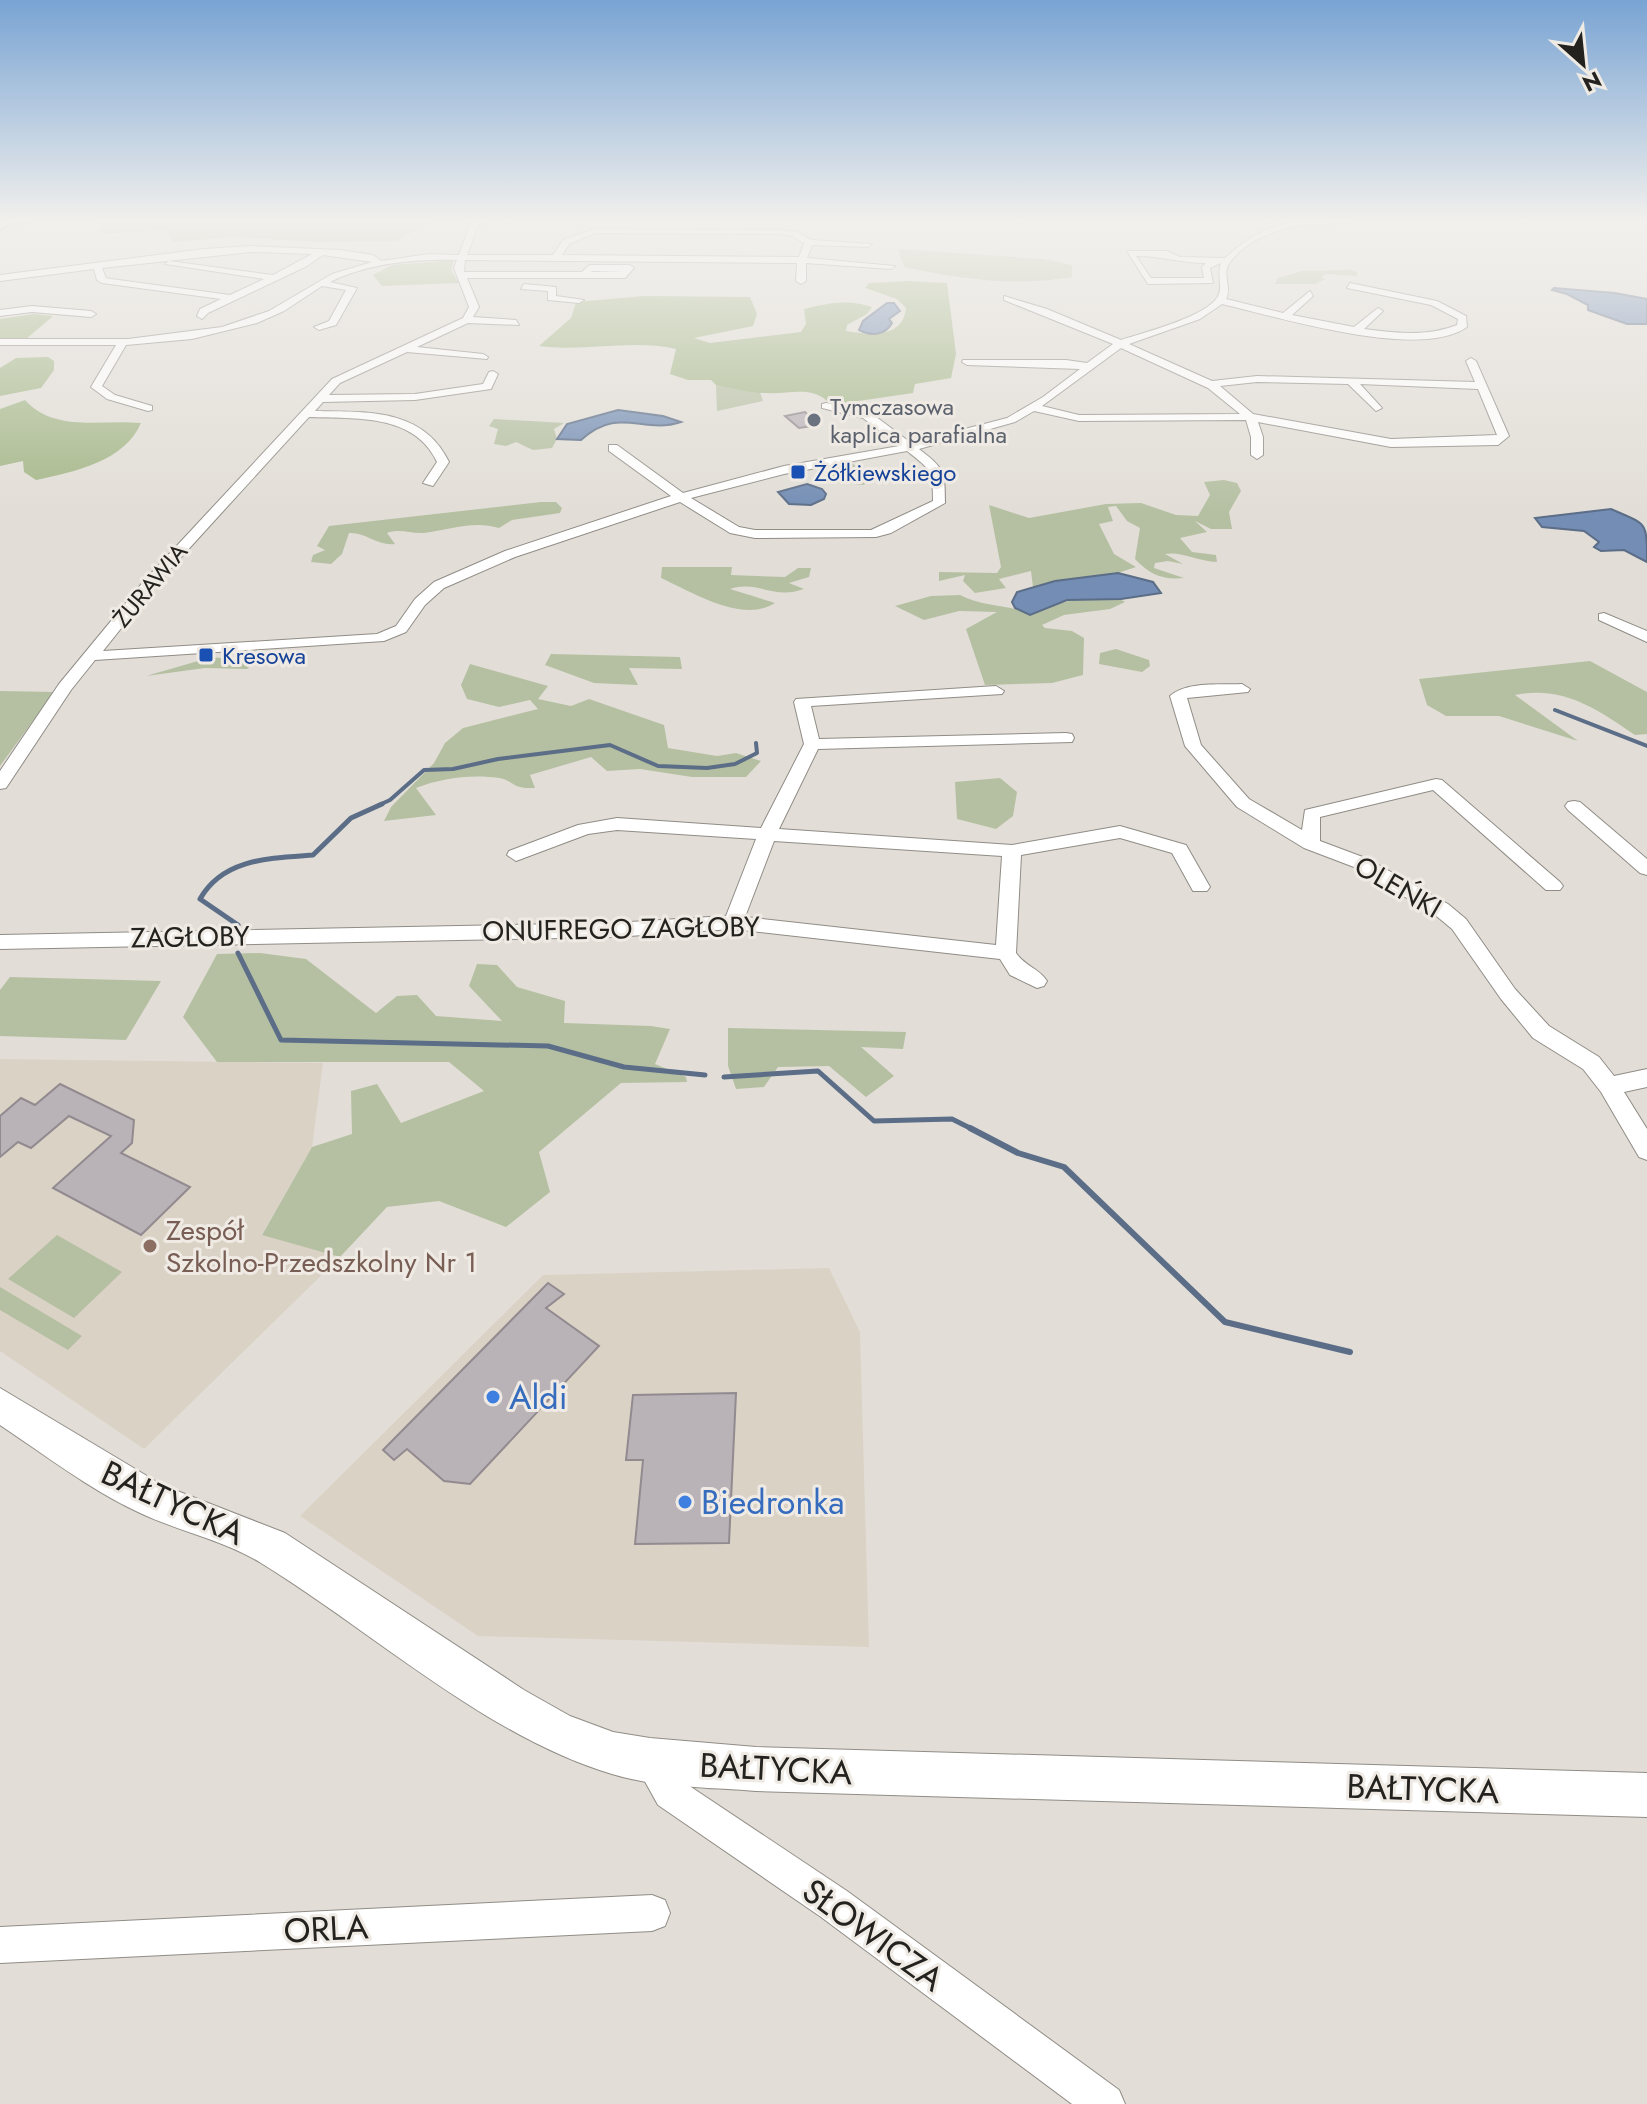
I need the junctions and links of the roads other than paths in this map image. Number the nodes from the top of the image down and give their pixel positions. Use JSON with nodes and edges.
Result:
{"nodes":[{"id":1,"x":262,"y":317,"type":"edge"},
{"id":2,"x":336,"y":317,"type":"edge"},
{"id":3,"x":469,"y":317,"type":"edge"},
{"id":4,"x":1054,"y":317,"type":"edge"},
{"id":5,"x":1196,"y":317,"type":"edge"},
{"id":6,"x":1301,"y":317,"type":"edge"},
{"id":7,"x":1371,"y":317,"type":"edge"},
{"id":8,"x":1461,"y":317,"type":"edge"},
{"id":9,"x":467,"y":320,"type":"junction"},
{"id":10,"x":319,"y":327,"type":"dead end"},
{"id":11,"x":1357,"y":330,"type":"junction"},
{"id":12,"x":501,"y":336,"type":"dead end"},
{"id":13,"x":0,"y":342,"type":"edge"},
{"id":14,"x":123,"y":342,"type":"junction"},
{"id":15,"x":1119,"y":344,"type":"junction"},
{"id":16,"x":407,"y":349,"type":"junction"},
{"id":17,"x":483,"y":357,"type":"dead end"},
{"id":18,"x":1471,"y":361,"type":"dead end"},
{"id":19,"x":967,"y":362,"type":"dead end"},
{"id":20,"x":1089,"y":367,"type":"junction"},
{"id":21,"x":493,"y":374,"type":"dead end"},
{"id":22,"x":1351,"y":380,"type":"junction"},
{"id":23,"x":1211,"y":385,"type":"junction"},
{"id":24,"x":1481,"y":386,"type":"junction"},
{"id":25,"x":319,"y":399,"type":"junction"},
{"id":26,"x":826,"y":406,"type":"dead end"},
{"id":27,"x":148,"y":408,"type":"dead end"},
{"id":28,"x":1035,"y":408,"type":"junction"},
{"id":29,"x":1376,"y":408,"type":"dead end"},
{"id":30,"x":305,"y":414,"type":"junction"},
{"id":31,"x":1249,"y":417,"type":"junction"},
{"id":32,"x":911,"y":447,"type":"junction"},
{"id":33,"x":613,"y":448,"type":"dead end"},
{"id":34,"x":1257,"y":455,"type":"dead end"},
{"id":35,"x":429,"y":483,"type":"dead end"},
{"id":36,"x":682,"y":498,"type":"junction"},
{"id":37,"x":1604,"y":617,"type":"dead end"},
{"id":38,"x":1647,"y":637,"type":"edge"},
{"id":39,"x":91,"y":656,"type":"junction"},
{"id":40,"x":1242,"y":689,"type":"dead end"},
{"id":41,"x":996,"y":691,"type":"dead end"},
{"id":42,"x":1066,"y":738,"type":"dead end"},
{"id":43,"x":812,"y":744,"type":"junction"},
{"id":44,"x":0,"y":784,"type":"edge"},
{"id":45,"x":1574,"y":806,"type":"dead end"},
{"id":46,"x":768,"y":833,"type":"junction"},
{"id":47,"x":1311,"y":844,"type":"junction"},
{"id":48,"x":1012,"y":851,"type":"junction"},
{"id":49,"x":516,"y":855,"type":"dead end"},
{"id":50,"x":1647,"y":869,"type":"edge"},
{"id":51,"x":1553,"y":886,"type":"dead end"},
{"id":52,"x":1200,"y":887,"type":"dead end"},
{"id":53,"x":733,"y":922,"type":"junction"},
{"id":54,"x":379,"y":933,"type":"joint"},
{"id":55,"x":0,"y":942,"type":"edge"},
{"id":56,"x":1006,"y":953,"type":"junction"},
{"id":57,"x":1037,"y":981,"type":"dead end"},
{"id":58,"x":1647,"y":1078,"type":"edge"},
{"id":59,"x":1609,"y":1086,"type":"junction"},
{"id":60,"x":1647,"y":1150,"type":"edge"},
{"id":61,"x":0,"y":1405,"type":"edge"},
{"id":62,"x":650,"y":1760,"type":"junction"},
{"id":63,"x":1647,"y":1795,"type":"edge"},
{"id":64,"x":652,"y":1913,"type":"dead end"},
{"id":65,"x":0,"y":1945,"type":"edge"},
{"id":66,"x":1105,"y":2104,"type":"edge"}],
"edges":[{"from":1,"to":14,"type":"street"},
{"from":2,"to":10,"type":"street"},
{"from":3,"to":9,"type":"street"},
{"from":4,"to":15,"type":"street"},
{"from":5,"to":15,"type":"street"},
{"from":6,"to":11,"type":"street"},
{"from":7,"to":11,"type":"street"},
{"from":8,"to":11,"type":"street"},
{"from":9,"to":12,"type":"street"},
{"from":9,"to":16,"type":"street","name":"ŻURAWIA"},
{"from":13,"to":14,"type":"street"},
{"from":14,"to":27,"type":"street"},
{"from":15,"to":20,"type":"street"},
{"from":15,"to":23,"type":"street"},
{"from":16,"to":17,"type":"street","name":"ŻURAWIA"},
{"from":16,"to":25,"type":"street","name":"ŻURAWIA"},
{"from":18,"to":24,"type":"street"},
{"from":19,"to":20,"type":"street"},
{"from":20,"to":28,"type":"street"},
{"from":21,"to":25,"type":"street"},
{"from":22,"to":23,"type":"street"},
{"from":22,"to":24,"type":"street"},
{"from":22,"to":29,"type":"street"},
{"from":23,"to":31,"type":"street"},
{"from":24,"to":31,"type":"street"},
{"from":25,"to":30,"type":"street","name":"ŻURAWIA"},
{"from":26,"to":32,"type":"street"},
{"from":28,"to":31,"type":"street"},
{"from":28,"to":32,"type":"street"},
{"from":30,"to":35,"type":"street"},
{"from":30,"to":39,"type":"street","name":"ŻURAWIA"},
{"from":31,"to":34,"type":"street"},
{"from":32,"to":36,"type":"street"},
{"from":32,"to":36,"type":"street"},
{"from":33,"to":36,"type":"street"},
{"from":36,"to":39,"type":"street"},
{"from":37,"to":38,"type":"street"},
{"from":39,"to":44,"type":"street","name":"ŻURAWIA"},
{"from":40,"to":47,"type":"street","name":"OLEŃKI"},
{"from":41,"to":43,"type":"street"},
{"from":42,"to":43,"type":"street"},
{"from":43,"to":46,"type":"street"},
{"from":45,"to":50,"type":"street"},
{"from":46,"to":48,"type":"street"},
{"from":46,"to":49,"type":"street"},
{"from":46,"to":53,"type":"street"},
{"from":47,"to":51,"type":"street"},
{"from":47,"to":59,"type":"street","name":"OLEŃKI"},
{"from":48,"to":52,"type":"street"},
{"from":48,"to":56,"type":"street"},
{"from":53,"to":54,"type":"street","name":"ONUFREGO ZAGŁOBY"},
{"from":53,"to":56,"type":"street","name":"ONUFREGO ZAGŁOBY"},
{"from":54,"to":55,"type":"street","name":"ZAGŁOBY"},
{"from":56,"to":57,"type":"street"},
{"from":58,"to":59,"type":"street"},
{"from":59,"to":60,"type":"street","name":"OLEŃKI"},
{"from":61,"to":62,"type":"main road","name":"BAŁTYCKA"},
{"from":62,"to":63,"type":"main road","name":"BAŁTYCKA"},
{"from":62,"to":66,"type":"street","name":"SŁOWICZA"},
{"from":64,"to":65,"type":"street","name":"ORLA"}]}
